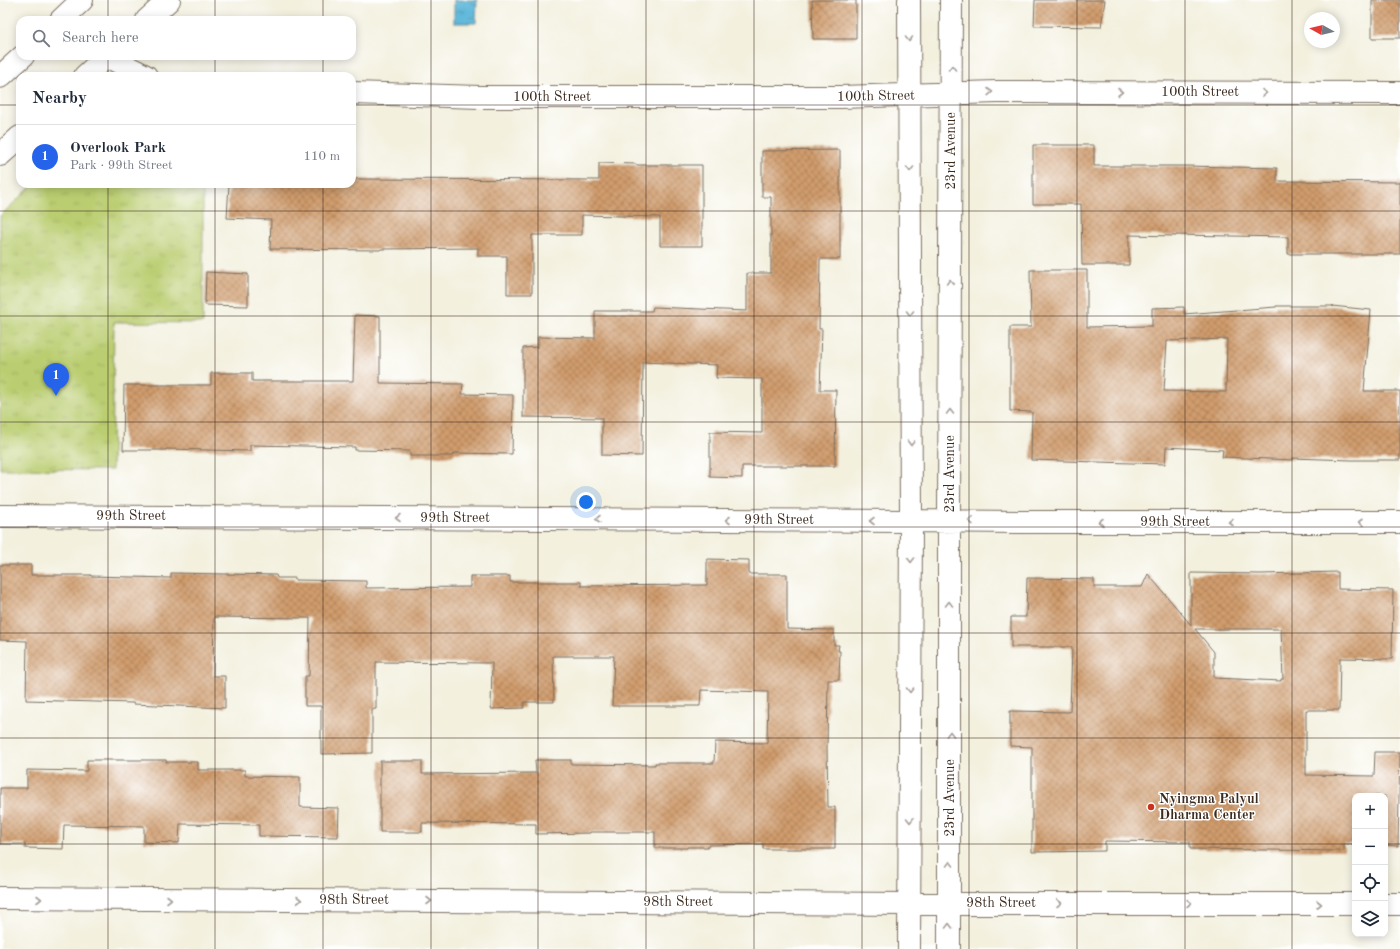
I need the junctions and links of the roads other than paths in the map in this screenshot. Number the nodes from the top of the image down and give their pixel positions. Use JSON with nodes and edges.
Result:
{"nodes":[{"id":1,"x":169,"y":0,"type":"edge"},
{"id":2,"x":909,"y":0,"type":"edge"},
{"id":3,"x":952,"y":0,"type":"edge"},
{"id":4,"x":151,"y":16,"type":"edge"},
{"id":5,"x":19,"y":60,"type":"edge"},
{"id":6,"x":102,"y":60,"type":"edge"},
{"id":7,"x":114,"y":60,"type":"edge"},
{"id":8,"x":89,"y":72,"type":"edge"},
{"id":9,"x":138,"y":72,"type":"edge"},
{"id":10,"x":0,"y":77,"type":"edge"},
{"id":11,"x":356,"y":93,"type":"edge"},
{"id":12,"x":1400,"y":93,"type":"edge"},
{"id":13,"x":952,"y":94,"type":"junction"},
{"id":14,"x":909,"y":95,"type":"junction"},
{"id":15,"x":16,"y":140,"type":"edge"},
{"id":16,"x":0,"y":155,"type":"edge"},
{"id":17,"x":0,"y":516,"type":"edge"},
{"id":18,"x":911,"y":521,"type":"junction"},
{"id":19,"x":949,"y":521,"type":"junction"},
{"id":20,"x":1400,"y":522,"type":"edge"},
{"id":21,"x":0,"y":898,"type":"edge"},
{"id":22,"x":950,"y":903,"type":"junction"},
{"id":23,"x":909,"y":904,"type":"junction"},
{"id":24,"x":1352,"y":904,"type":"edge"},
{"id":25,"x":1388,"y":904,"type":"edge"},
{"id":26,"x":1400,"y":904,"type":"edge"},
{"id":27,"x":909,"y":949,"type":"edge"},
{"id":28,"x":949,"y":949,"type":"edge"}],
"edges":[{"from":1,"to":4,"type":"street"},
{"from":2,"to":14,"type":"street","one_way":true},
{"from":13,"to":3,"type":"street","name":"23rd Avenue","one_way":true},
{"from":5,"to":10,"type":"street"},
{"from":6,"to":8,"type":"street"},
{"from":7,"to":9,"type":"street"},
{"from":11,"to":14,"type":"street","name":"100th Street"},
{"from":13,"to":12,"type":"street","name":"100th Street","one_way":true},
{"from":13,"to":14,"type":"street","name":"100th Street"},
{"from":19,"to":13,"type":"street","name":"23rd Avenue","one_way":true},
{"from":14,"to":18,"type":"street","one_way":true},
{"from":15,"to":16,"type":"street"},
{"from":18,"to":17,"type":"street","name":"99th Street","one_way":true},
{"from":18,"to":19,"type":"street","name":"99th Street"},
{"from":18,"to":23,"type":"street","one_way":true},
{"from":20,"to":19,"type":"street","name":"99th Street","one_way":true},
{"from":22,"to":19,"type":"street","name":"23rd Avenue","one_way":true},
{"from":21,"to":23,"type":"street","name":"98th Street","one_way":true},
{"from":22,"to":23,"type":"street","name":"98th Street"},
{"from":22,"to":24,"type":"street","name":"98th Street","one_way":true},
{"from":28,"to":22,"type":"street","name":"23rd Avenue","one_way":true},
{"from":23,"to":27,"type":"street"},
{"from":25,"to":26,"type":"street"}]}
